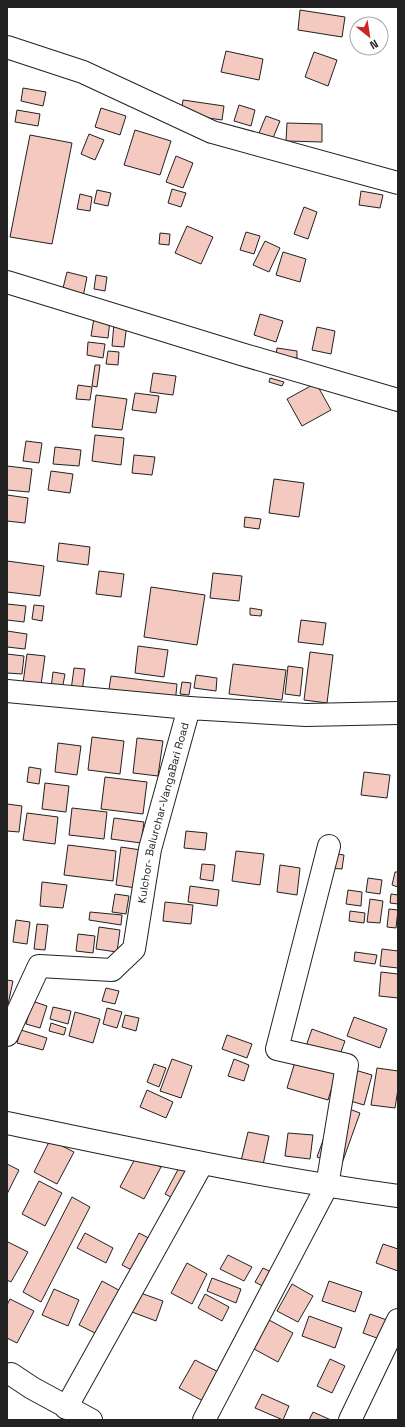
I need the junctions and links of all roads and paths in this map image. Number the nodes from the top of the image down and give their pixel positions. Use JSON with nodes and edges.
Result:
{"nodes":[{"id":1,"x":7,"y":47,"type":"edge"},
{"id":2,"x":398,"y":183,"type":"edge"},
{"id":3,"x":7,"y":282,"type":"edge"},
{"id":4,"x":398,"y":400,"type":"edge"},
{"id":5,"x":7,"y":691,"type":"edge"},
{"id":6,"x":188,"y":708,"type":"junction"},
{"id":7,"x":398,"y":713,"type":"edge"},
{"id":8,"x":329,"y":846,"type":"dead end"},
{"id":9,"x":7,"y":1035,"type":"edge"},
{"id":10,"x":7,"y":1123,"type":"edge"},
{"id":11,"x":202,"y":1164,"type":"junction"},
{"id":12,"x":327,"y":1186,"type":"junction"},
{"id":13,"x":398,"y":1196,"type":"edge"},
{"id":14,"x":398,"y":1320,"type":"edge"},
{"id":15,"x":11,"y":1374,"type":"dead end"},
{"id":16,"x":66,"y":1408,"type":"junction"},
{"id":17,"x":91,"y":1420,"type":"edge"},
{"id":18,"x":204,"y":1420,"type":"edge"},
{"id":19,"x":350,"y":1420,"type":"edge"}],
"edges":[{"from":1,"to":2,"type":"street"},
{"from":3,"to":4,"type":"street"},
{"from":5,"to":6,"type":"street"},
{"from":6,"to":7,"type":"street","name":"Kulchor- Balurchar-VangaBari Road"},
{"from":6,"to":9,"type":"street","name":"Kulchor- Balurchar-VangaBari Road"},
{"from":8,"to":12,"type":"street"},
{"from":10,"to":11,"type":"street"},
{"from":11,"to":12,"type":"street"},
{"from":11,"to":16,"type":"street"},
{"from":12,"to":13,"type":"street"},
{"from":12,"to":18,"type":"street"},
{"from":14,"to":19,"type":"street"},
{"from":15,"to":16,"type":"street"},
{"from":16,"to":17,"type":"street"}]}
